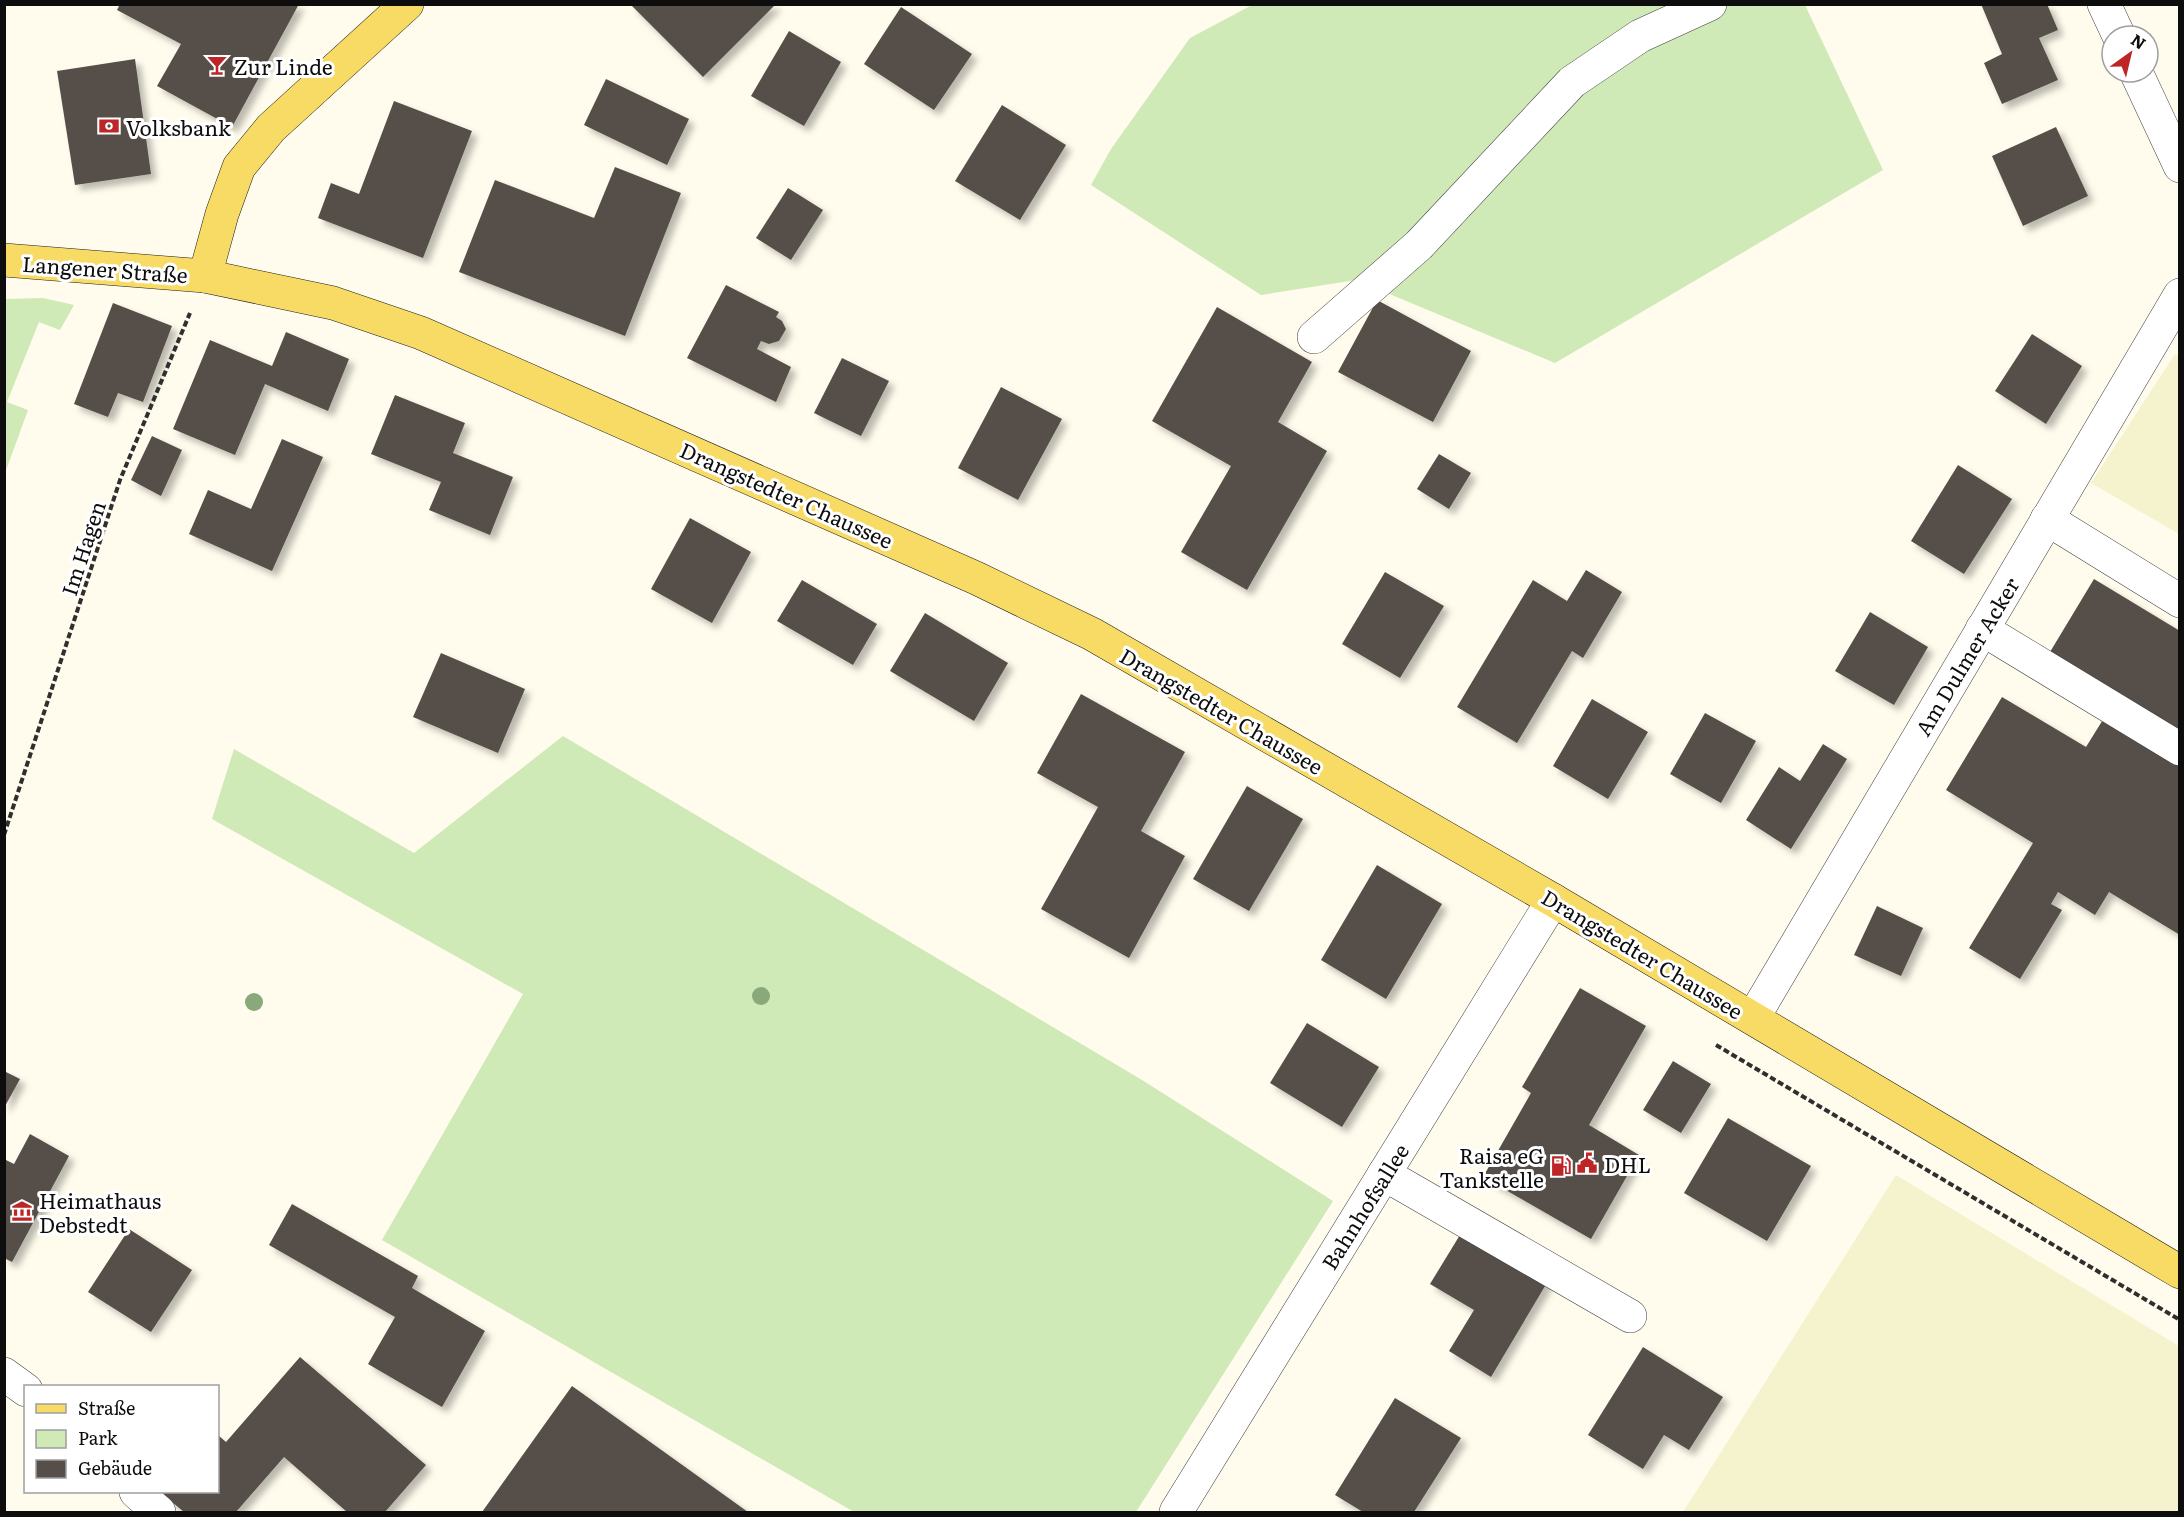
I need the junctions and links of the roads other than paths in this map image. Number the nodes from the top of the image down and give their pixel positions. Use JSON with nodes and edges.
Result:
{"nodes":[{"id":1,"x":407,"y":4,"type":"edge"},
{"id":2,"x":1710,"y":4,"type":"edge"},
{"id":3,"x":2104,"y":4,"type":"edge"},
{"id":4,"x":2113,"y":24,"type":"edge"},
{"id":5,"x":2142,"y":84,"type":"edge"},
{"id":6,"x":2180,"y":166,"type":"edge"},
{"id":7,"x":4,"y":261,"type":"edge"},
{"id":8,"x":205,"y":276,"type":"junction"},
{"id":9,"x":2180,"y":295,"type":"edge"},
{"id":10,"x":1314,"y":337,"type":"dead end"},
{"id":11,"x":2048,"y":519,"type":"junction"},
{"id":12,"x":2180,"y":601,"type":"edge"},
{"id":13,"x":1982,"y":629,"type":"junction"},
{"id":14,"x":2180,"y":749,"type":"edge"},
{"id":15,"x":1553,"y":900,"type":"junction"},
{"id":16,"x":1753,"y":1018,"type":"junction"},
{"id":17,"x":1384,"y":1174,"type":"junction"},
{"id":18,"x":2180,"y":1272,"type":"edge"},
{"id":19,"x":1630,"y":1316,"type":"dead end"},
{"id":20,"x":4,"y":1374,"type":"edge"},
{"id":21,"x":24,"y":1389,"type":"edge"},
{"id":22,"x":138,"y":1493,"type":"edge"},
{"id":23,"x":159,"y":1512,"type":"edge"},
{"id":24,"x":1176,"y":1512,"type":"edge"}],
"edges":[{"from":1,"to":8,"type":"main road"},
{"from":2,"to":10,"type":"street"},
{"from":3,"to":4,"type":"street"},
{"from":5,"to":6,"type":"street"},
{"from":7,"to":8,"type":"main road","name":"Langener Straße"},
{"from":8,"to":15,"type":"main road","name":"Drangstedter Chaussee"},
{"from":9,"to":11,"type":"street","name":"Am Dulmer Acker"},
{"from":11,"to":12,"type":"street"},
{"from":11,"to":13,"type":"street","name":"Am Dulmer Acker"},
{"from":13,"to":14,"type":"street"},
{"from":13,"to":16,"type":"street","name":"Am Dulmer Acker"},
{"from":15,"to":16,"type":"main road","name":"Drangstedter Chaussee"},
{"from":15,"to":17,"type":"street","name":"Bahnhofsallee"},
{"from":16,"to":18,"type":"main road","name":"Drangstedter Chaussee"},
{"from":17,"to":19,"type":"street"},
{"from":17,"to":24,"type":"street","name":"Bahnhofsallee"},
{"from":20,"to":21,"type":"street"},
{"from":22,"to":23,"type":"street"}]}
